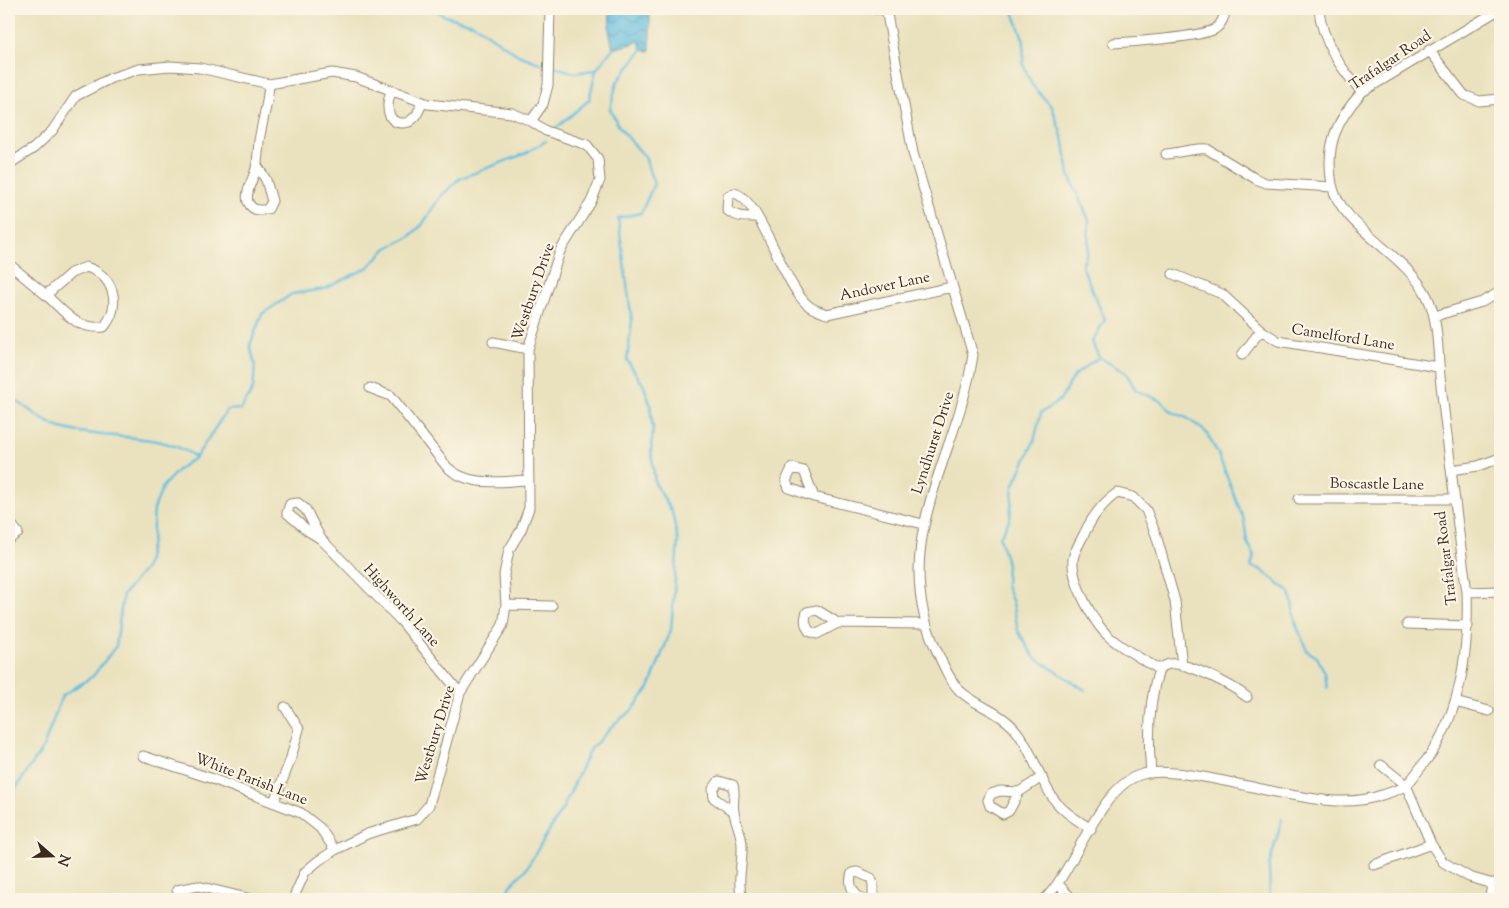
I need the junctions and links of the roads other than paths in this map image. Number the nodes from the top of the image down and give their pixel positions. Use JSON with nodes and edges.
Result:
{"nodes":[{"id":1,"x":550,"y":9,"type":"edge"},
{"id":2,"x":875,"y":9,"type":"edge"},
{"id":3,"x":886,"y":9,"type":"edge"},
{"id":4,"x":1226,"y":9,"type":"edge"},
{"id":5,"x":1319,"y":9,"type":"edge"},
{"id":6,"x":1500,"y":9,"type":"edge"},
{"id":7,"x":1113,"y":43,"type":"dead end"},
{"id":8,"x":1430,"y":50,"type":"junction"},
{"id":9,"x":269,"y":84,"type":"junction"},
{"id":10,"x":391,"y":92,"type":"junction"},
{"id":11,"x":1362,"y":92,"type":"junction"},
{"id":12,"x":1500,"y":99,"type":"edge"},
{"id":13,"x":423,"y":102,"type":"junction"},
{"id":14,"x":531,"y":121,"type":"junction"},
{"id":15,"x":1166,"y":154,"type":"dead end"},
{"id":16,"x":9,"y":164,"type":"edge"},
{"id":17,"x":257,"y":165,"type":"junction"},
{"id":18,"x":1333,"y":187,"type":"junction"},
{"id":19,"x":757,"y":217,"type":"dead end"},
{"id":20,"x":9,"y":264,"type":"edge"},
{"id":21,"x":1174,"y":274,"type":"dead end"},
{"id":22,"x":952,"y":287,"type":"junction"},
{"id":23,"x":1500,"y":292,"type":"edge"},
{"id":24,"x":46,"y":294,"type":"junction"},
{"id":25,"x":1434,"y":316,"type":"junction"},
{"id":26,"x":1261,"y":330,"type":"junction"},
{"id":27,"x":493,"y":342,"type":"dead end"},
{"id":28,"x":528,"y":349,"type":"junction"},
{"id":29,"x":1242,"y":355,"type":"dead end"},
{"id":30,"x":1438,"y":367,"type":"junction"},
{"id":31,"x":370,"y":388,"type":"dead end"},
{"id":32,"x":1500,"y":458,"type":"edge"},
{"id":33,"x":1451,"y":470,"type":"junction"},
{"id":34,"x":529,"y":480,"type":"junction"},
{"id":35,"x":814,"y":497,"type":"dead end"},
{"id":36,"x":1454,"y":499,"type":"junction"},
{"id":37,"x":1300,"y":500,"type":"dead end"},
{"id":38,"x":9,"y":521,"type":"edge"},
{"id":39,"x":923,"y":524,"type":"junction"},
{"id":40,"x":9,"y":539,"type":"edge"},
{"id":41,"x":320,"y":539,"type":"dead end"},
{"id":42,"x":1500,"y":591,"type":"edge"},
{"id":43,"x":1467,"y":592,"type":"junction"},
{"id":44,"x":506,"y":605,"type":"junction"},
{"id":45,"x":552,"y":606,"type":"dead end"},
{"id":46,"x":838,"y":623,"type":"dead end"},
{"id":47,"x":925,"y":624,"type":"junction"},
{"id":48,"x":1407,"y":624,"type":"dead end"},
{"id":49,"x":1468,"y":626,"type":"junction"},
{"id":50,"x":1182,"y":666,"type":"junction"},
{"id":51,"x":1158,"y":669,"type":"junction"},
{"id":52,"x":460,"y":693,"type":"junction"},
{"id":53,"x":1247,"y":697,"type":"dead end"},
{"id":54,"x":1455,"y":702,"type":"junction"},
{"id":55,"x":285,"y":708,"type":"dead end"},
{"id":56,"x":1489,"y":711,"type":"dead end"},
{"id":57,"x":143,"y":756,"type":"dead end"},
{"id":58,"x":1381,"y":766,"type":"dead end"},
{"id":59,"x":1150,"y":773,"type":"junction"},
{"id":60,"x":1042,"y":777,"type":"junction"},
{"id":61,"x":1406,"y":785,"type":"junction"},
{"id":62,"x":1019,"y":792,"type":"dead end"},
{"id":63,"x":274,"y":802,"type":"junction"},
{"id":64,"x":734,"y":812,"type":"dead end"},
{"id":65,"x":1091,"y":829,"type":"junction"},
{"id":66,"x":1431,"y":844,"type":"junction"},
{"id":67,"x":335,"y":850,"type":"junction"},
{"id":68,"x":1374,"y":865,"type":"dead end"},
{"id":69,"x":1497,"y":884,"type":"edge"},
{"id":70,"x":1059,"y":885,"type":"junction"},
{"id":71,"x":177,"y":890,"type":"dead end"},
{"id":72,"x":251,"y":899,"type":"edge"},
{"id":73,"x":293,"y":899,"type":"edge"},
{"id":74,"x":742,"y":899,"type":"edge"},
{"id":75,"x":862,"y":899,"type":"edge"},
{"id":76,"x":873,"y":899,"type":"edge"},
{"id":77,"x":1045,"y":899,"type":"edge"},
{"id":78,"x":1072,"y":899,"type":"edge"},
{"id":79,"x":1489,"y":899,"type":"edge"}],
"edges":[{"from":1,"to":14,"type":"street"},
{"from":2,"to":3,"type":"street","name":"Lyndhurst Drive"},
{"from":3,"to":22,"type":"street","name":"Lyndhurst Drive"},
{"from":4,"to":7,"type":"street"},
{"from":5,"to":11,"type":"street"},
{"from":6,"to":8,"type":"street","name":"Trafalgar Road"},
{"from":8,"to":11,"type":"street","name":"Trafalgar Road"},
{"from":8,"to":12,"type":"street"},
{"from":9,"to":10,"type":"street","name":"Westbury Drive"},
{"from":9,"to":16,"type":"street","name":"Westbury Drive"},
{"from":9,"to":17,"type":"street"},
{"from":10,"to":13,"type":"street","name":"Westbury Drive"},
{"from":10,"to":13,"type":"street"},
{"from":11,"to":18,"type":"street","name":"Trafalgar Road"},
{"from":13,"to":14,"type":"street","name":"Westbury Drive"},
{"from":14,"to":28,"type":"street","name":"Westbury Drive"},
{"from":15,"to":18,"type":"street"},
{"from":17,"to":17,"type":"street"},
{"from":18,"to":25,"type":"street","name":"Trafalgar Road"},
{"from":19,"to":22,"type":"street","name":"Andover Lane"},
{"from":20,"to":24,"type":"street"},
{"from":21,"to":26,"type":"street","name":"Camelford Lane"},
{"from":22,"to":39,"type":"street","name":"Lyndhurst Drive"},
{"from":23,"to":25,"type":"street"},
{"from":24,"to":24,"type":"street"},
{"from":25,"to":30,"type":"street","name":"Trafalgar Road"},
{"from":26,"to":29,"type":"street"},
{"from":26,"to":30,"type":"street","name":"Camelford Lane"},
{"from":27,"to":28,"type":"street"},
{"from":28,"to":34,"type":"street","name":"Westbury Drive"},
{"from":30,"to":33,"type":"street","name":"Trafalgar Road"},
{"from":31,"to":34,"type":"street"},
{"from":32,"to":33,"type":"street"},
{"from":33,"to":36,"type":"street","name":"Trafalgar Road"},
{"from":34,"to":44,"type":"street","name":"Westbury Drive"},
{"from":35,"to":39,"type":"street"},
{"from":36,"to":37,"type":"street","name":"Boscastle Lane"},
{"from":36,"to":43,"type":"street","name":"Trafalgar Road"},
{"from":38,"to":40,"type":"street"},
{"from":39,"to":47,"type":"street","name":"Lyndhurst Drive"},
{"from":41,"to":52,"type":"street","name":"Highworth Lane"},
{"from":42,"to":43,"type":"street"},
{"from":43,"to":49,"type":"street","name":"Trafalgar Road"},
{"from":44,"to":45,"type":"street"},
{"from":44,"to":52,"type":"street","name":"Westbury Drive"},
{"from":46,"to":47,"type":"street"},
{"from":47,"to":60,"type":"street","name":"Lyndhurst Drive"},
{"from":48,"to":49,"type":"street"},
{"from":49,"to":54,"type":"street","name":"Trafalgar Road"},
{"from":50,"to":51,"type":"street"},
{"from":50,"to":51,"type":"street"},
{"from":50,"to":53,"type":"street"},
{"from":51,"to":59,"type":"street"},
{"from":52,"to":67,"type":"street","name":"Westbury Drive"},
{"from":54,"to":56,"type":"street"},
{"from":54,"to":61,"type":"street","name":"Trafalgar Road"},
{"from":55,"to":63,"type":"street"},
{"from":57,"to":63,"type":"street","name":"White Parish Lane"},
{"from":58,"to":61,"type":"street"},
{"from":59,"to":61,"type":"street","name":"Trafalgar Road"},
{"from":59,"to":65,"type":"street","name":"Trafalgar Road"},
{"from":60,"to":62,"type":"street"},
{"from":60,"to":65,"type":"street","name":"Lyndhurst Drive"},
{"from":61,"to":66,"type":"street"},
{"from":63,"to":67,"type":"street","name":"White Parish Lane"},
{"from":64,"to":74,"type":"street"},
{"from":65,"to":70,"type":"street","name":"Trafalgar Road"},
{"from":66,"to":68,"type":"street"},
{"from":66,"to":69,"type":"street"},
{"from":67,"to":73,"type":"street","name":"Westbury Drive"},
{"from":69,"to":79,"type":"street"},
{"from":70,"to":77,"type":"street","name":"Trafalgar Road"},
{"from":70,"to":78,"type":"street"},
{"from":71,"to":72,"type":"street"},
{"from":75,"to":76,"type":"street"}]}
